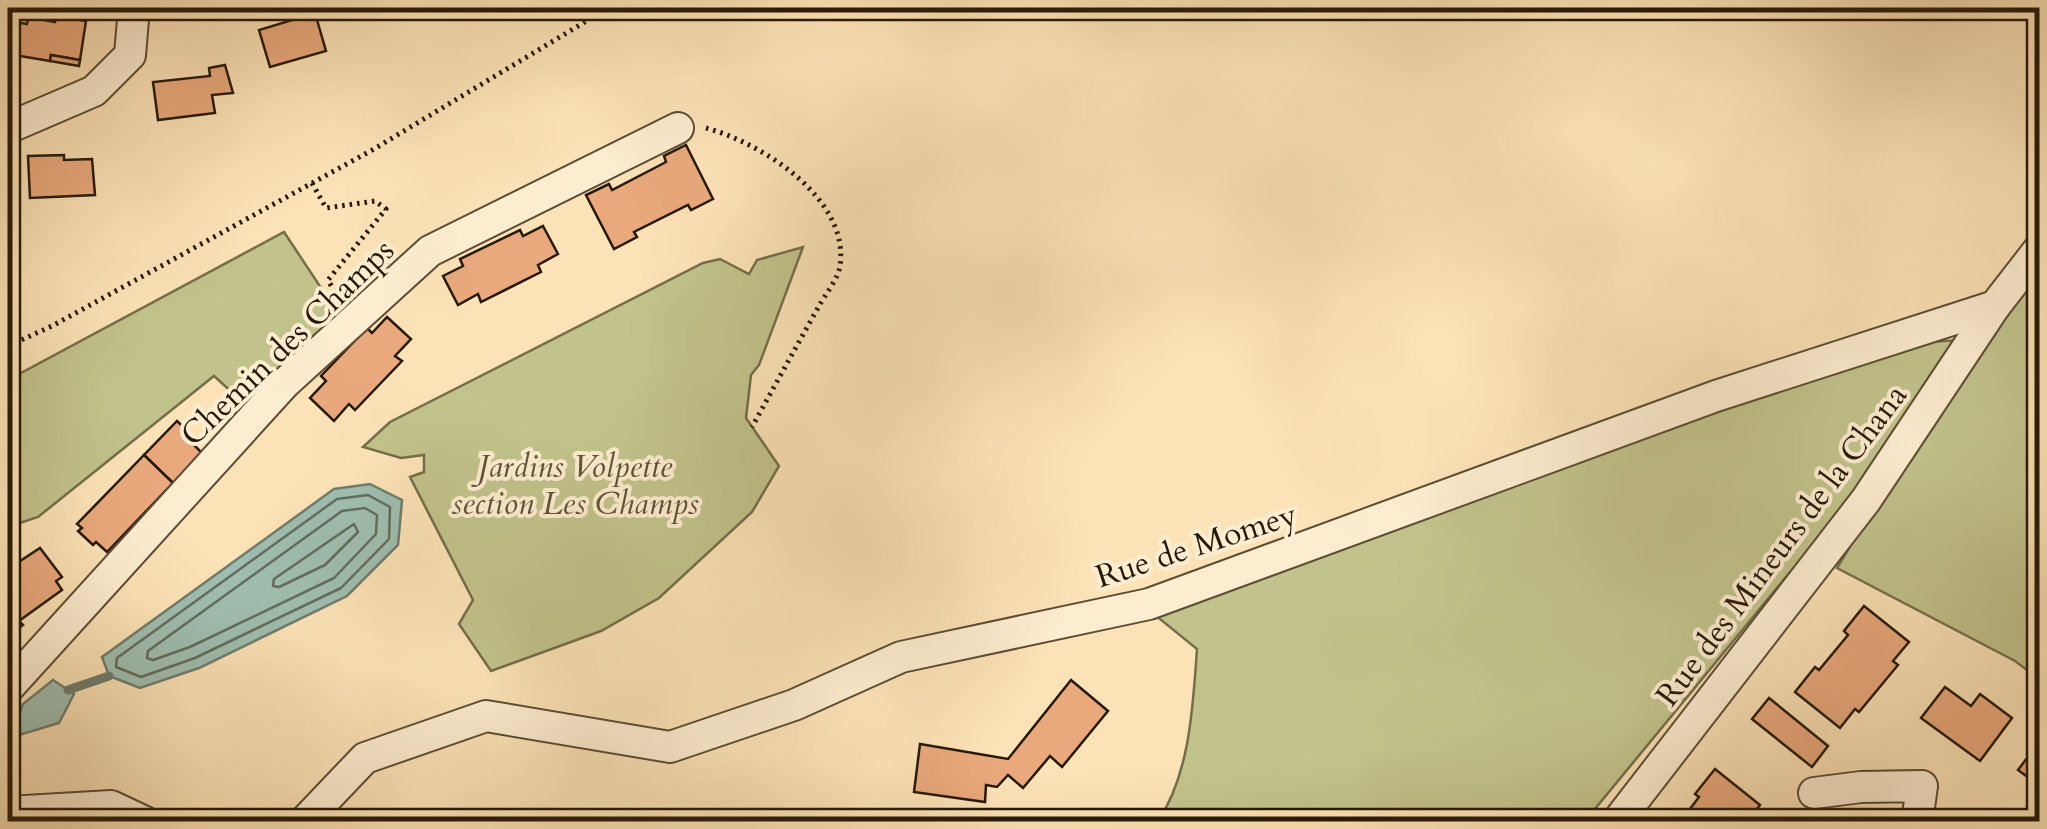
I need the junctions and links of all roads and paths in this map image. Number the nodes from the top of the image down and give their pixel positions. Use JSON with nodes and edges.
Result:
{"nodes":[{"id":1,"x":134,"y":8,"type":"edge"},
{"id":2,"x":608,"y":8,"type":"edge"},
{"id":3,"x":8,"y":128,"type":"edge"},
{"id":4,"x":678,"y":128,"type":"joint"},
{"id":5,"x":312,"y":183,"type":"junction"},
{"id":6,"x":2040,"y":248,"type":"edge"},
{"id":7,"x":1995,"y":306,"type":"junction"},
{"id":8,"x":353,"y":321,"type":"junction"},
{"id":9,"x":8,"y":346,"type":"edge"},
{"id":10,"x":752,"y":427,"type":"dead end"},
{"id":11,"x":8,"y":688,"type":"edge"},
{"id":12,"x":1814,"y":793,"type":"dead end"},
{"id":13,"x":8,"y":812,"type":"edge"},
{"id":14,"x":145,"y":822,"type":"edge"},
{"id":15,"x":304,"y":822,"type":"edge"},
{"id":16,"x":1617,"y":822,"type":"edge"},
{"id":17,"x":1917,"y":822,"type":"edge"}],
"edges":[{"from":1,"to":3,"type":"street"},
{"from":2,"to":5,"type":"path"},
{"from":4,"to":8,"type":"street","name":"Chemin des Champs"},
{"from":4,"to":10,"type":"path"},
{"from":5,"to":8,"type":"path"},
{"from":5,"to":9,"type":"path"},
{"from":6,"to":7,"type":"street"},
{"from":7,"to":15,"type":"street","name":"Rue de Momey"},
{"from":7,"to":16,"type":"street","name":"Rue des Mineurs de la Chana"},
{"from":8,"to":11,"type":"street","name":"Chemin des Champs"},
{"from":12,"to":17,"type":"street"},
{"from":13,"to":14,"type":"street"}]}
